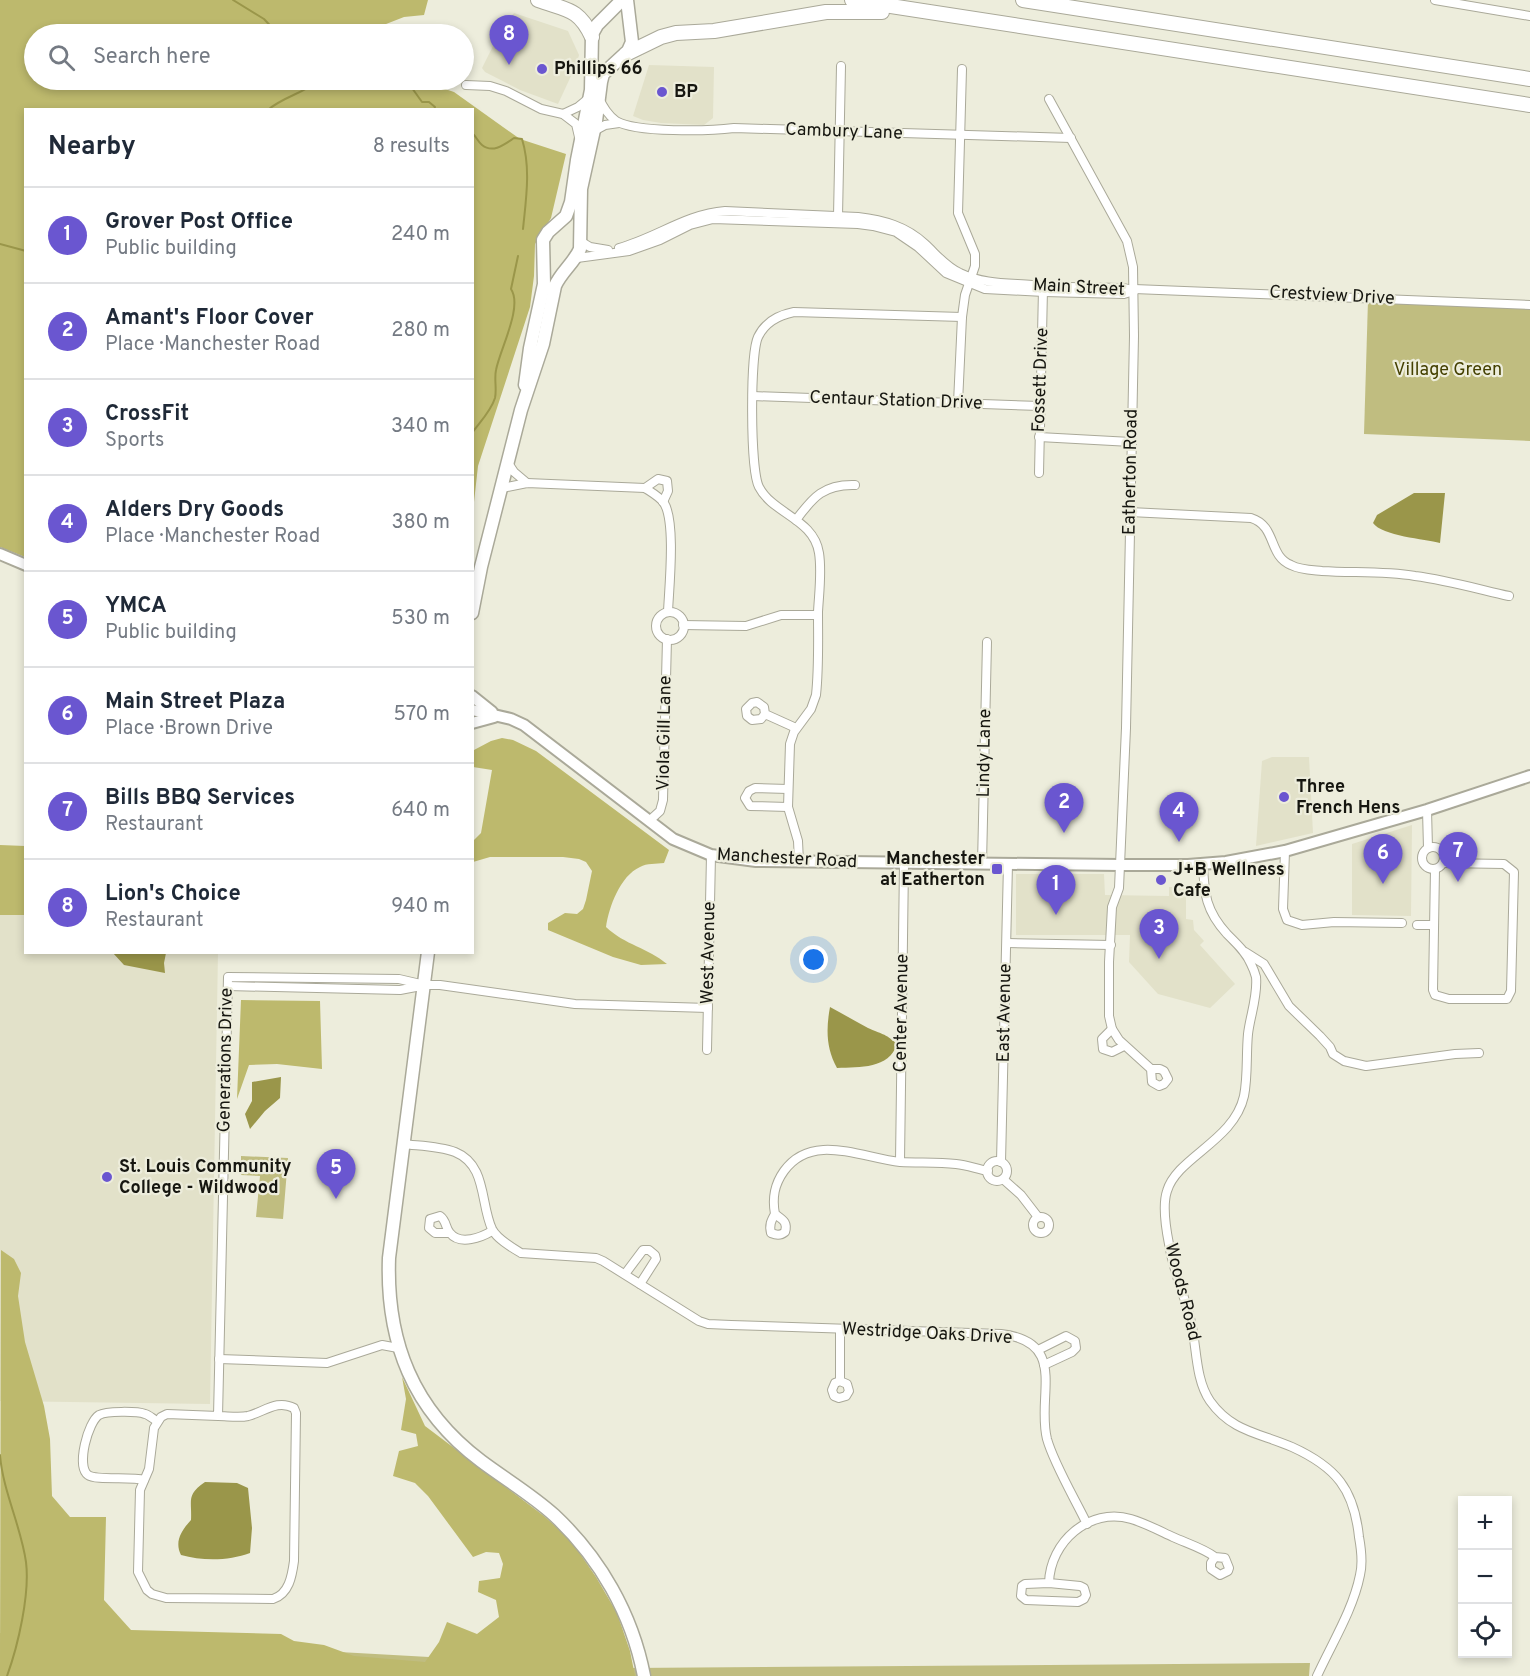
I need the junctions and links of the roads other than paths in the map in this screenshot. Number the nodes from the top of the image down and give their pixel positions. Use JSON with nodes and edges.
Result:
{"nodes":[{"id":1,"x":538,"y":0,"type":"edge"},
{"id":2,"x":621,"y":0,"type":"edge"},
{"id":3,"x":627,"y":0,"type":"edge"},
{"id":4,"x":852,"y":0,"type":"edge"},
{"id":5,"x":1023,"y":0,"type":"edge"},
{"id":6,"x":1435,"y":0,"type":"edge"},
{"id":7,"x":927,"y":12,"type":"junction"},
{"id":8,"x":1530,"y":16,"type":"edge"},
{"id":9,"x":599,"y":23,"type":"junction"},
{"id":10,"x":632,"y":35,"type":"junction"},
{"id":11,"x":592,"y":41,"type":"junction"},
{"id":12,"x":623,"y":56,"type":"junction"},
{"id":13,"x":841,"y":66,"type":"dead end"},
{"id":14,"x":962,"y":69,"type":"dead end"},
{"id":15,"x":1530,"y":78,"type":"edge"},
{"id":16,"x":474,"y":85,"type":"edge"},
{"id":17,"x":595,"y":98,"type":"junction"},
{"id":18,"x":1049,"y":99,"type":"dead end"},
{"id":19,"x":1530,"y":105,"type":"edge"},
{"id":20,"x":563,"y":114,"type":"junction"},
{"id":21,"x":619,"y":123,"type":"junction"},
{"id":22,"x":594,"y":131,"type":"junction"},
{"id":23,"x":839,"y":132,"type":"junction"},
{"id":24,"x":960,"y":136,"type":"junction"},
{"id":25,"x":1071,"y":138,"type":"junction"},
{"id":26,"x":580,"y":141,"type":"junction"},
{"id":27,"x":837,"y":216,"type":"junction"},
{"id":28,"x":550,"y":230,"type":"junction"},
{"id":29,"x":580,"y":240,"type":"junction"},
{"id":30,"x":544,"y":253,"type":"junction"},
{"id":31,"x":575,"y":259,"type":"junction"},
{"id":32,"x":970,"y":280,"type":"junction"},
{"id":33,"x":1043,"y":290,"type":"junction"},
{"id":34,"x":1134,"y":290,"type":"junction"},
{"id":35,"x":1530,"y":305,"type":"edge"},
{"id":36,"x":962,"y":317,"type":"junction"},
{"id":37,"x":753,"y":396,"type":"junction"},
{"id":38,"x":958,"y":403,"type":"junction"},
{"id":39,"x":1040,"y":406,"type":"junction"},
{"id":40,"x":521,"y":410,"type":"junction"},
{"id":41,"x":1039,"y":437,"type":"junction"},
{"id":42,"x":1131,"y":442,"type":"junction"},
{"id":43,"x":508,"y":463,"type":"junction"},
{"id":44,"x":1039,"y":473,"type":"dead end"},
{"id":45,"x":527,"y":483,"type":"junction"},
{"id":46,"x":855,"y":485,"type":"dead end"},
{"id":47,"x":502,"y":488,"type":"junction"},
{"id":48,"x":645,"y":488,"type":"junction"},
{"id":49,"x":663,"y":502,"type":"junction"},
{"id":50,"x":1130,"y":512,"type":"junction"},
{"id":51,"x":796,"y":520,"type":"junction"},
{"id":52,"x":0,"y":554,"type":"edge"},
{"id":53,"x":24,"y":564,"type":"edge"},
{"id":54,"x":1509,"y":596,"type":"dead end"},
{"id":55,"x":474,"y":603,"type":"edge"},
{"id":56,"x":668,"y":612,"type":"junction"},
{"id":57,"x":818,"y":615,"type":"junction"},
{"id":58,"x":683,"y":625,"type":"junction"},
{"id":59,"x":667,"y":639,"type":"junction"},
{"id":60,"x":987,"y":642,"type":"dead end"},
{"id":61,"x":474,"y":698,"type":"edge"},
{"id":62,"x":474,"y":710,"type":"edge"},
{"id":63,"x":765,"y":714,"type":"dead end"},
{"id":64,"x":498,"y":716,"type":"junction"},
{"id":65,"x":474,"y":722,"type":"edge"},
{"id":66,"x":796,"y":728,"type":"junction"},
{"id":67,"x":1530,"y":776,"type":"edge"},
{"id":68,"x":788,"y":789,"type":"junction"},
{"id":69,"x":788,"y":807,"type":"junction"},
{"id":70,"x":1427,"y":810,"type":"junction"},
{"id":71,"x":649,"y":821,"type":"junction"},
{"id":72,"x":1428,"y":848,"type":"junction"},
{"id":73,"x":1285,"y":851,"type":"junction"},
{"id":74,"x":711,"y":855,"type":"junction"},
{"id":75,"x":799,"y":862,"type":"junction"},
{"id":76,"x":1443,"y":863,"type":"junction"},
{"id":77,"x":904,"y":864,"type":"junction"},
{"id":78,"x":982,"y":864,"type":"junction"},
{"id":79,"x":1008,"y":864,"type":"junction"},
{"id":80,"x":1203,"y":864,"type":"junction"},
{"id":81,"x":1120,"y":865,"type":"junction"},
{"id":82,"x":1436,"y":869,"type":"junction"},
{"id":83,"x":1402,"y":923,"type":"dead end"},
{"id":84,"x":1417,"y":925,"type":"dead end"},
{"id":85,"x":1434,"y":925,"type":"junction"},
{"id":86,"x":1006,"y":943,"type":"junction"},
{"id":87,"x":1111,"y":945,"type":"junction"},
{"id":88,"x":1244,"y":951,"type":"junction"},
{"id":89,"x":428,"y":954,"type":"edge"},
{"id":90,"x":425,"y":985,"type":"junction"},
{"id":91,"x":228,"y":986,"type":"junction"},
{"id":92,"x":708,"y":1008,"type":"junction"},
{"id":93,"x":1112,"y":1029,"type":"junction"},
{"id":94,"x":1124,"y":1046,"type":"junction"},
{"id":95,"x":707,"y":1050,"type":"dead end"},
{"id":96,"x":1479,"y":1053,"type":"dead end"},
{"id":97,"x":1151,"y":1069,"type":"dead end"},
{"id":98,"x":403,"y":1144,"type":"junction"},
{"id":99,"x":900,"y":1161,"type":"junction"},
{"id":100,"x":1001,"y":1162,"type":"junction"},
{"id":101,"x":987,"y":1171,"type":"junction"},
{"id":102,"x":1003,"y":1179,"type":"junction"},
{"id":103,"x":775,"y":1215,"type":"dead end"},
{"id":104,"x":1038,"y":1217,"type":"dead end"},
{"id":105,"x":492,"y":1231,"type":"junction"},
{"id":106,"x":449,"y":1233,"type":"dead end"},
{"id":107,"x":625,"y":1274,"type":"junction"},
{"id":108,"x":640,"y":1284,"type":"junction"},
{"id":109,"x":840,"y":1329,"type":"junction"},
{"id":110,"x":398,"y":1347,"type":"junction"},
{"id":111,"x":1038,"y":1350,"type":"junction"},
{"id":112,"x":219,"y":1359,"type":"junction"},
{"id":113,"x":1044,"y":1365,"type":"junction"},
{"id":114,"x":840,"y":1381,"type":"dead end"},
{"id":115,"x":218,"y":1416,"type":"junction"},
{"id":116,"x":157,"y":1421,"type":"junction"},
{"id":117,"x":144,"y":1480,"type":"junction"},
{"id":118,"x":1087,"y":1524,"type":"junction"},
{"id":119,"x":1215,"y":1557,"type":"dead end"},
{"id":120,"x":1049,"y":1583,"type":"junction"},
{"id":121,"x":644,"y":1676,"type":"edge"},
{"id":122,"x":1317,"y":1676,"type":"edge"}],
"edges":[{"from":1,"to":11,"type":"highway"},
{"from":2,"to":9,"type":"main road"},
{"from":3,"to":10,"type":"main road"},
{"from":4,"to":7,"type":"highway"},
{"from":5,"to":15,"type":"highway"},
{"from":6,"to":8,"type":"street"},
{"from":7,"to":12,"type":"highway"},
{"from":7,"to":19,"type":"highway"},
{"from":9,"to":10,"type":"main road"},
{"from":9,"to":11,"type":"main road"},
{"from":10,"to":12,"type":"main road"},
{"from":11,"to":12,"type":"main road"},
{"from":11,"to":17,"type":"main road"},
{"from":12,"to":17,"type":"main road"},
{"from":13,"to":23,"type":"street"},
{"from":14,"to":24,"type":"street"},
{"from":16,"to":20,"type":"street"},
{"from":17,"to":20,"type":"street"},
{"from":17,"to":21,"type":"street"},
{"from":17,"to":22,"type":"main road"},
{"from":17,"to":26,"type":"main road"},
{"from":18,"to":25,"type":"street","name":"Eatherton Road"},
{"from":20,"to":26,"type":"street"},
{"from":21,"to":22,"type":"street","name":"Cambury Lane"},
{"from":21,"to":23,"type":"street","name":"Cambury Lane"},
{"from":22,"to":29,"type":"main road"},
{"from":23,"to":24,"type":"street","name":"Cambury Lane"},
{"from":23,"to":27,"type":"street"},
{"from":24,"to":25,"type":"street","name":"Cambury Lane"},
{"from":24,"to":32,"type":"street"},
{"from":25,"to":34,"type":"street","name":"Eatherton Road"},
{"from":26,"to":28,"type":"main road"},
{"from":27,"to":29,"type":"street","name":"Main Street"},
{"from":27,"to":32,"type":"street","name":"Main Street"},
{"from":28,"to":29,"type":"main road"},
{"from":28,"to":30,"type":"main road"},
{"from":29,"to":31,"type":"main road"},
{"from":30,"to":31,"type":"main road"},
{"from":30,"to":40,"type":"main road"},
{"from":31,"to":32,"type":"street","name":"Main Street"},
{"from":31,"to":40,"type":"main road"},
{"from":32,"to":33,"type":"street","name":"Main Street"},
{"from":32,"to":36,"type":"street"},
{"from":33,"to":34,"type":"street","name":"Main Street"},
{"from":33,"to":39,"type":"street","name":"Fossett Drive"},
{"from":34,"to":35,"type":"street","name":"Crestview Drive"},
{"from":34,"to":42,"type":"street","name":"Eatherton Road"},
{"from":36,"to":37,"type":"street"},
{"from":36,"to":38,"type":"street"},
{"from":37,"to":38,"type":"street","name":"Centaur Station Drive"},
{"from":37,"to":51,"type":"street"},
{"from":38,"to":39,"type":"street","name":"Centaur Station Drive"},
{"from":39,"to":41,"type":"street","name":"Fossett Drive"},
{"from":40,"to":43,"type":"main road"},
{"from":41,"to":42,"type":"street"},
{"from":41,"to":44,"type":"street","name":"Fossett Drive"},
{"from":42,"to":50,"type":"street","name":"Eatherton Road"},
{"from":43,"to":45,"type":"street"},
{"from":43,"to":47,"type":"main road"},
{"from":45,"to":47,"type":"street","name":"Viola Gill Lane"},
{"from":45,"to":48,"type":"street","name":"Viola Gill Lane"},
{"from":46,"to":51,"type":"street"},
{"from":47,"to":55,"type":"main road"},
{"from":48,"to":49,"type":"street"},
{"from":48,"to":49,"type":"street","name":"Viola Gill Lane"},
{"from":49,"to":56,"type":"street","name":"Viola Gill Lane"},
{"from":50,"to":54,"type":"street"},
{"from":50,"to":81,"type":"street","name":"Eatherton Road"},
{"from":51,"to":57,"type":"street"},
{"from":52,"to":53,"type":"street"},
{"from":56,"to":58,"type":"street"},
{"from":56,"to":59,"type":"street","name":"Viola Gill Lane"},
{"from":57,"to":58,"type":"street"},
{"from":57,"to":66,"type":"street"},
{"from":58,"to":59,"type":"street"},
{"from":59,"to":71,"type":"street","name":"Viola Gill Lane"},
{"from":60,"to":78,"type":"street","name":"Lindy Lane"},
{"from":61,"to":64,"type":"street"},
{"from":62,"to":64,"type":"street","name":"Manchester Road"},
{"from":63,"to":66,"type":"street"},
{"from":64,"to":65,"type":"street"},
{"from":64,"to":71,"type":"street","name":"Manchester Road"},
{"from":66,"to":68,"type":"street"},
{"from":67,"to":70,"type":"street","name":"Manchester Road"},
{"from":68,"to":69,"type":"street"},
{"from":68,"to":69,"type":"street"},
{"from":69,"to":75,"type":"street"},
{"from":70,"to":72,"type":"street"},
{"from":70,"to":73,"type":"street","name":"Manchester Road"},
{"from":71,"to":74,"type":"street","name":"Manchester Road"},
{"from":72,"to":76,"type":"street"},
{"from":72,"to":82,"type":"street"},
{"from":73,"to":80,"type":"street","name":"Manchester Road"},
{"from":73,"to":83,"type":"street"},
{"from":74,"to":75,"type":"street","name":"Manchester Road"},
{"from":74,"to":92,"type":"street","name":"West Avenue"},
{"from":75,"to":77,"type":"street","name":"Manchester Road"},
{"from":76,"to":82,"type":"street"},
{"from":76,"to":85,"type":"street"},
{"from":77,"to":78,"type":"street","name":"Manchester Road"},
{"from":77,"to":99,"type":"street","name":"Center Avenue"},
{"from":78,"to":79,"type":"street","name":"Manchester Road"},
{"from":79,"to":81,"type":"street","name":"Manchester Road"},
{"from":79,"to":86,"type":"street","name":"East Avenue"},
{"from":80,"to":81,"type":"street","name":"Manchester Road"},
{"from":80,"to":88,"type":"street","name":"Woods Road"},
{"from":81,"to":87,"type":"street","name":"Eatherton Road"},
{"from":82,"to":85,"type":"street"},
{"from":84,"to":85,"type":"street"},
{"from":86,"to":87,"type":"street"},
{"from":86,"to":100,"type":"street","name":"East Avenue"},
{"from":87,"to":93,"type":"street","name":"Eatherton Road"},
{"from":88,"to":96,"type":"street"},
{"from":88,"to":122,"type":"street","name":"Woods Road"},
{"from":89,"to":90,"type":"main road"},
{"from":90,"to":91,"type":"street"},
{"from":90,"to":91,"type":"street","name":"Generations Drive"},
{"from":90,"to":92,"type":"street"},
{"from":90,"to":98,"type":"main road"},
{"from":91,"to":112,"type":"street","name":"Generations Drive"},
{"from":92,"to":95,"type":"street","name":"West Avenue"},
{"from":93,"to":94,"type":"street"},
{"from":93,"to":94,"type":"street"},
{"from":94,"to":97,"type":"street"},
{"from":98,"to":105,"type":"street"},
{"from":98,"to":110,"type":"main road"},
{"from":99,"to":101,"type":"street"},
{"from":99,"to":103,"type":"street"},
{"from":100,"to":101,"type":"street"},
{"from":100,"to":102,"type":"street","name":"East Avenue"},
{"from":101,"to":102,"type":"street"},
{"from":102,"to":104,"type":"street"},
{"from":105,"to":106,"type":"street"},
{"from":105,"to":107,"type":"street","name":"Westridge Oaks Drive"},
{"from":107,"to":108,"type":"street","name":"Westridge Oaks Drive"},
{"from":107,"to":108,"type":"street"},
{"from":108,"to":109,"type":"street","name":"Westridge Oaks Drive"},
{"from":109,"to":111,"type":"street","name":"Westridge Oaks Drive"},
{"from":109,"to":114,"type":"street"},
{"from":110,"to":112,"type":"street"},
{"from":110,"to":121,"type":"main road"},
{"from":111,"to":113,"type":"street","name":"Westridge Oaks Drive"},
{"from":111,"to":113,"type":"street"},
{"from":112,"to":115,"type":"street","name":"Generations Drive"},
{"from":113,"to":118,"type":"street","name":"Westridge Oaks Drive"},
{"from":115,"to":116,"type":"street"},
{"from":115,"to":117,"type":"street"},
{"from":116,"to":117,"type":"street"},
{"from":116,"to":117,"type":"street"},
{"from":118,"to":119,"type":"street"},
{"from":118,"to":120,"type":"street"},
{"from":120,"to":120,"type":"street"}]}
